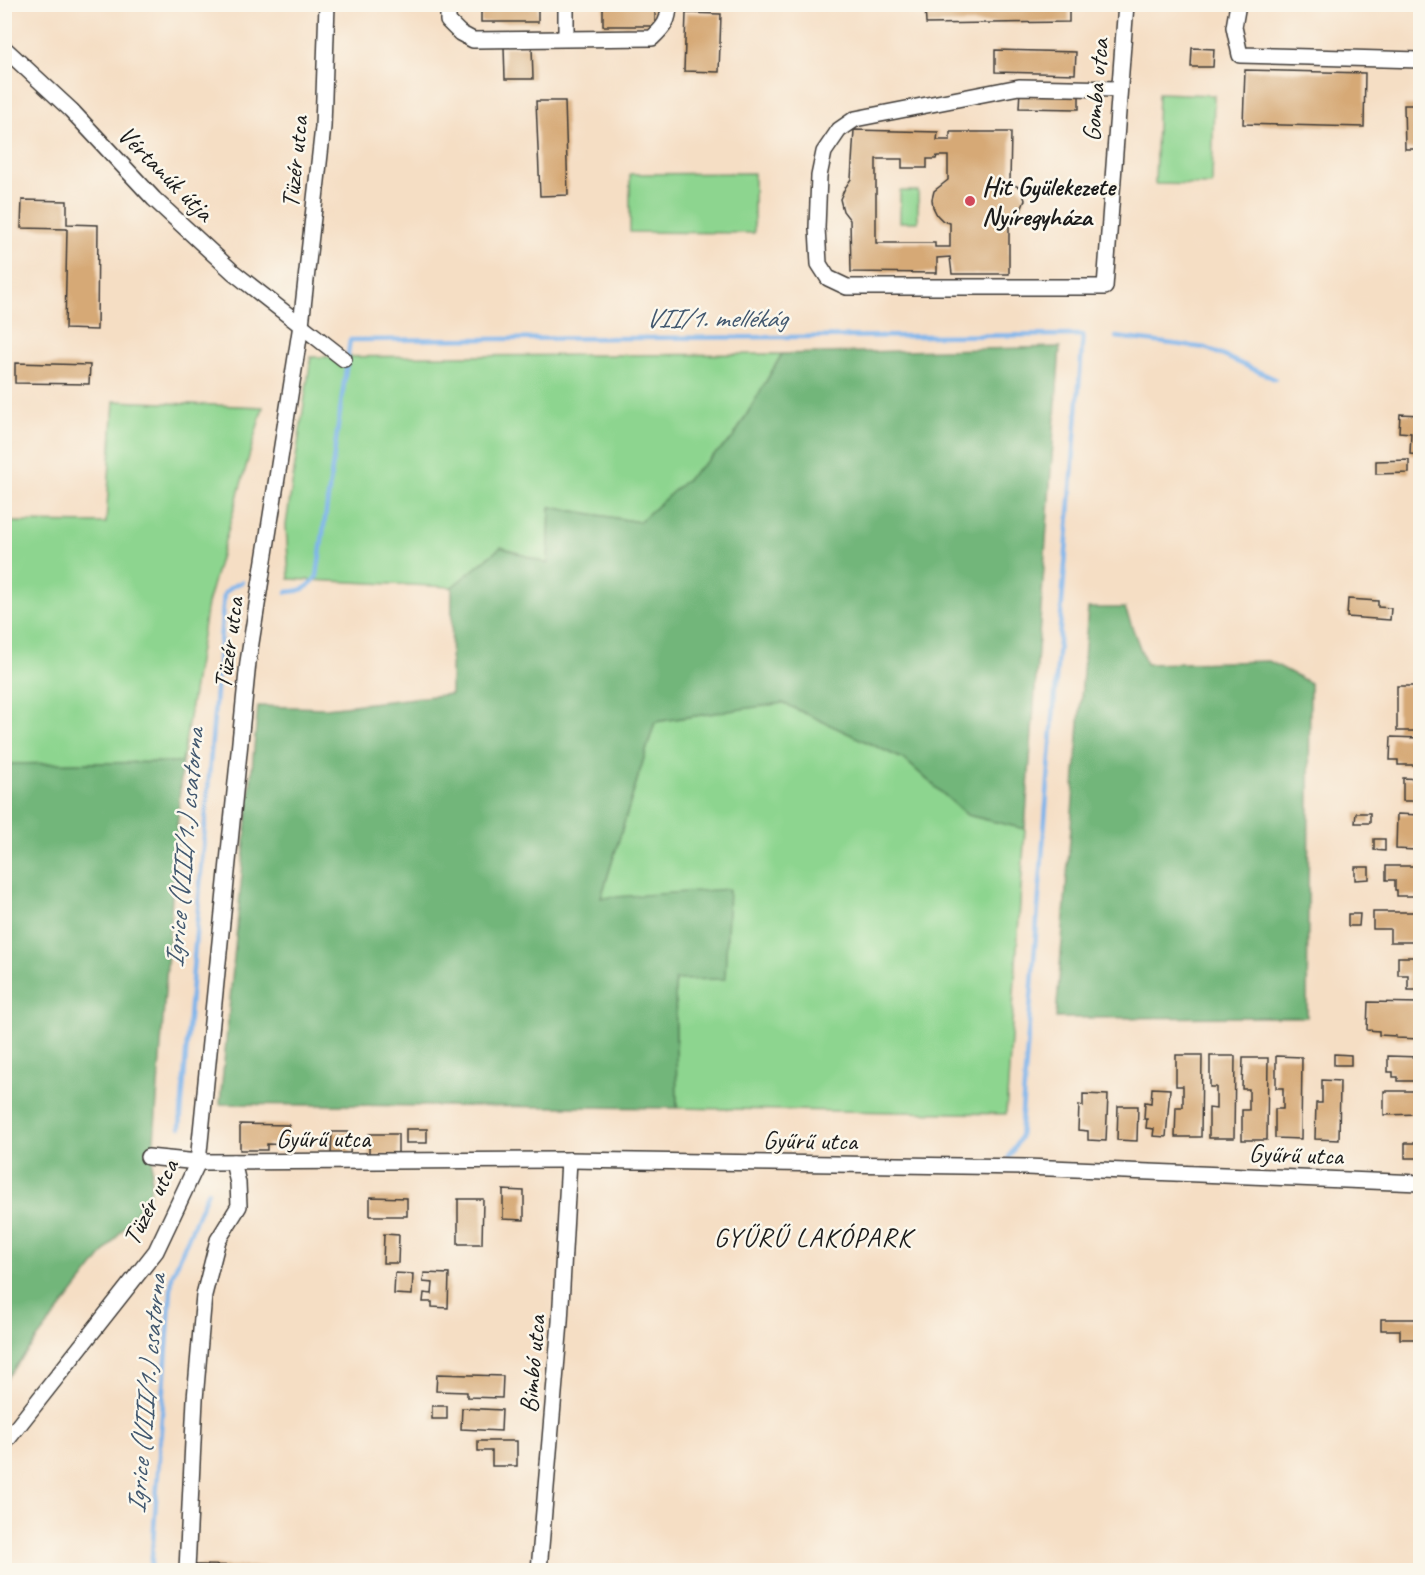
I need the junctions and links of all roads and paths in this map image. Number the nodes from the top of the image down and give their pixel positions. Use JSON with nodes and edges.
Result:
{"nodes":[{"id":1,"x":327,"y":4,"type":"edge"},
{"id":2,"x":448,"y":4,"type":"edge"},
{"id":3,"x":566,"y":4,"type":"edge"},
{"id":4,"x":669,"y":4,"type":"edge"},
{"id":5,"x":1126,"y":4,"type":"edge"},
{"id":6,"x":1238,"y":4,"type":"edge"},
{"id":7,"x":566,"y":38,"type":"junction"},
{"id":8,"x":4,"y":48,"type":"edge"},
{"id":9,"x":1420,"y":60,"type":"edge"},
{"id":10,"x":1119,"y":89,"type":"junction"},
{"id":11,"x":301,"y":325,"type":"junction"},
{"id":12,"x":344,"y":359,"type":"dead end"},
{"id":13,"x":148,"y":1157,"type":"dead end"},
{"id":14,"x":569,"y":1160,"type":"junction"},
{"id":15,"x":198,"y":1162,"type":"junction"},
{"id":16,"x":233,"y":1162,"type":"junction"},
{"id":17,"x":1420,"y":1183,"type":"edge"},
{"id":18,"x":4,"y":1444,"type":"edge"},
{"id":19,"x":187,"y":1570,"type":"edge"},
{"id":20,"x":538,"y":1570,"type":"edge"}],
"edges":[{"from":1,"to":11,"type":"street","name":"Tüzér utca"},
{"from":2,"to":7,"type":"street"},
{"from":3,"to":7,"type":"street"},
{"from":4,"to":7,"type":"street"},
{"from":5,"to":10,"type":"street","name":"Gomba utca"},
{"from":6,"to":9,"type":"street"},
{"from":8,"to":11,"type":"street","name":"Vértanúk útja"},
{"from":10,"to":10,"type":"street","name":"Gomba utca"},
{"from":11,"to":12,"type":"street","name":"Vértanúk útja"},
{"from":11,"to":15,"type":"street","name":"Tüzér utca"},
{"from":13,"to":15,"type":"street","name":"Gyűrű utca"},
{"from":14,"to":16,"type":"street","name":"Gyűrű utca"},
{"from":14,"to":17,"type":"street","name":"Gyűrű utca"},
{"from":14,"to":20,"type":"street","name":"Bimbó utca"},
{"from":15,"to":16,"type":"street","name":"Gyűrű utca"},
{"from":15,"to":18,"type":"street","name":"Tüzér utca"},
{"from":16,"to":19,"type":"street"}]}
